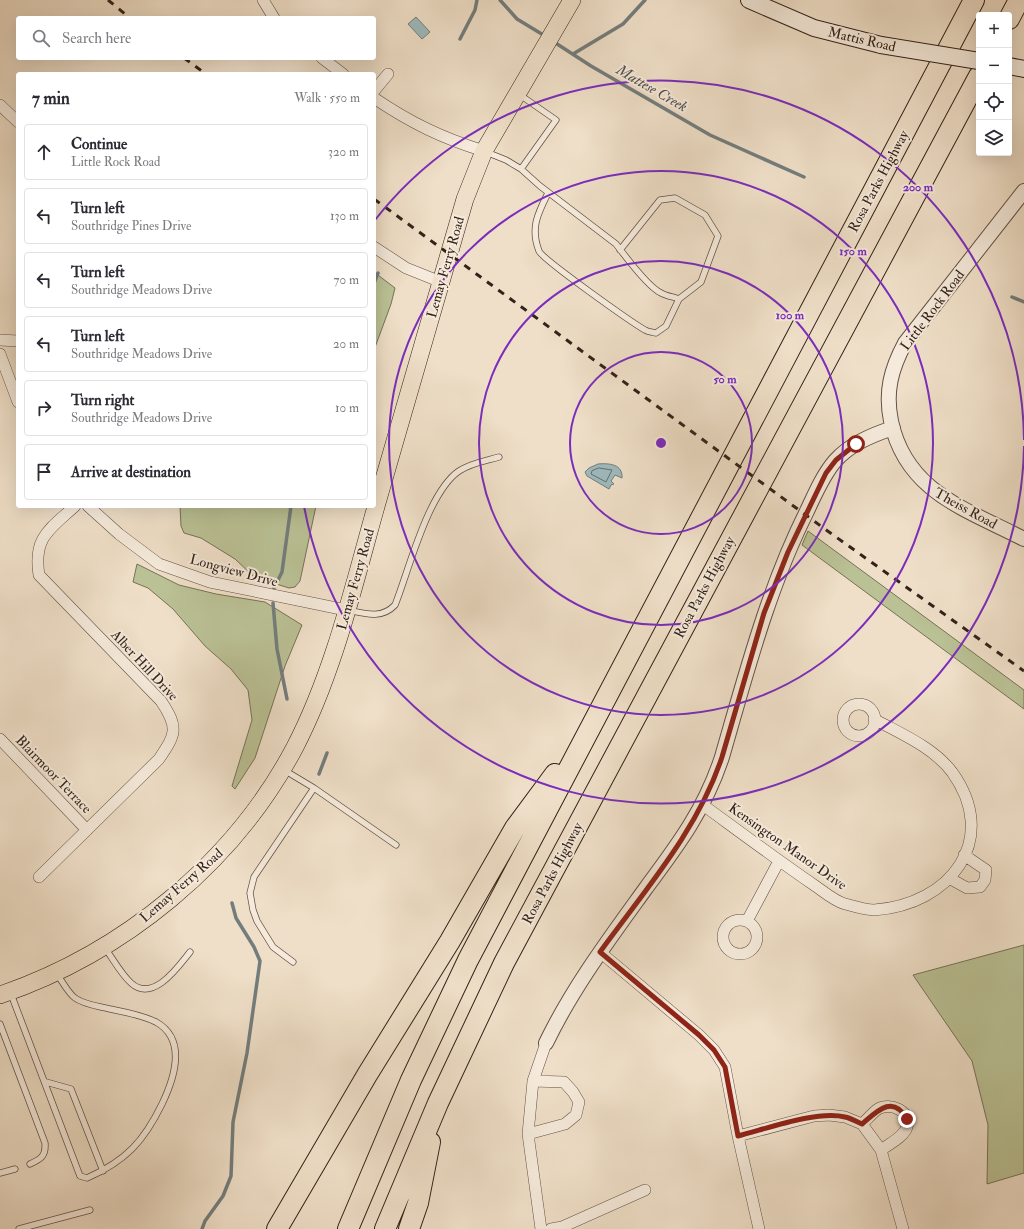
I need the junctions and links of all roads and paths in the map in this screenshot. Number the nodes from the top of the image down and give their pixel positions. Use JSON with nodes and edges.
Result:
{"nodes":[{"id":1,"x":263,"y":0,"type":"edge"},
{"id":2,"x":572,"y":0,"type":"edge"},
{"id":3,"x":749,"y":0,"type":"edge"},
{"id":4,"x":974,"y":0,"type":"edge"},
{"id":5,"x":1019,"y":0,"type":"edge"},
{"id":6,"x":1012,"y":14,"type":"edge"},
{"id":7,"x":273,"y":16,"type":"edge"},
{"id":8,"x":325,"y":60,"type":"edge"},
{"id":9,"x":976,"y":61,"type":"edge"},
{"id":10,"x":1012,"y":67,"type":"edge"},
{"id":11,"x":1024,"y":69,"type":"edge"},
{"id":12,"x":340,"y":72,"type":"edge"},
{"id":13,"x":388,"y":74,"type":"dead end"},
{"id":14,"x":976,"y":82,"type":"edge"},
{"id":15,"x":376,"y":89,"type":"edge"},
{"id":16,"x":517,"y":93,"type":"junction"},
{"id":17,"x":376,"y":99,"type":"edge"},
{"id":18,"x":0,"y":105,"type":"edge"},
{"id":19,"x":16,"y":120,"type":"edge"},
{"id":20,"x":484,"y":151,"type":"junction"},
{"id":21,"x":521,"y":169,"type":"junction"},
{"id":22,"x":1024,"y":191,"type":"edge"},
{"id":23,"x":548,"y":193,"type":"junction"},
{"id":24,"x":376,"y":248,"type":"edge"},
{"id":25,"x":620,"y":250,"type":"junction"},
{"id":26,"x":441,"y":282,"type":"junction"},
{"id":27,"x":679,"y":299,"type":"junction"},
{"id":28,"x":0,"y":340,"type":"edge"},
{"id":29,"x":16,"y":342,"type":"edge"},
{"id":30,"x":0,"y":354,"type":"edge"},
{"id":31,"x":16,"y":397,"type":"edge"},
{"id":32,"x":893,"y":428,"type":"junction"},
{"id":33,"x":499,"y":458,"type":"dead end"},
{"id":34,"x":376,"y":506,"type":"edge"},
{"id":35,"x":72,"y":508,"type":"edge"},
{"id":36,"x":90,"y":508,"type":"edge"},
{"id":37,"x":376,"y":508,"type":"edge"},
{"id":38,"x":1024,"y":539,"type":"edge"},
{"id":39,"x":346,"y":610,"type":"junction"},
{"id":40,"x":874,"y":719,"type":"dead end"},
{"id":41,"x":594,"y":723,"type":"junction"},
{"id":42,"x":0,"y":738,"type":"edge"},
{"id":43,"x":282,"y":768,"type":"junction"},
{"id":44,"x":314,"y":788,"type":"junction"},
{"id":45,"x":703,"y":805,"type":"junction"},
{"id":46,"x":87,"y":830,"type":"junction"},
{"id":47,"x":396,"y":845,"type":"dead end"},
{"id":48,"x":964,"y":855,"type":"junction"},
{"id":49,"x":779,"y":861,"type":"junction"},
{"id":50,"x":39,"y":877,"type":"dead end"},
{"id":51,"x":949,"y":878,"type":"junction"},
{"id":52,"x":747,"y":921,"type":"dead end"},
{"id":53,"x":104,"y":946,"type":"junction"},
{"id":54,"x":190,"y":952,"type":"dead end"},
{"id":55,"x":600,"y":952,"type":"junction"},
{"id":56,"x":293,"y":962,"type":"dead end"},
{"id":57,"x":57,"y":973,"type":"junction"},
{"id":58,"x":5,"y":993,"type":"edge"},
{"id":59,"x":0,"y":1024,"type":"edge"},
{"id":60,"x":546,"y":1043,"type":"joint"},
{"id":61,"x":46,"y":1082,"type":"junction"},
{"id":62,"x":533,"y":1082,"type":"junction"},
{"id":63,"x":438,"y":1103,"type":"junction"},
{"id":64,"x":862,"y":1124,"type":"junction"},
{"id":65,"x":528,"y":1134,"type":"junction"},
{"id":66,"x":738,"y":1136,"type":"junction"},
{"id":67,"x":882,"y":1150,"type":"junction"},
{"id":68,"x":30,"y":1164,"type":"dead end"},
{"id":69,"x":15,"y":1169,"type":"dead end"},
{"id":70,"x":103,"y":1171,"type":"junction"},
{"id":71,"x":0,"y":1173,"type":"edge"},
{"id":72,"x":645,"y":1190,"type":"dead end"},
{"id":73,"x":90,"y":1210,"type":"dead end"},
{"id":74,"x":19,"y":1229,"type":"edge"},
{"id":75,"x":277,"y":1229,"type":"edge"},
{"id":76,"x":348,"y":1229,"type":"edge"},
{"id":77,"x":385,"y":1229,"type":"edge"},
{"id":78,"x":409,"y":1229,"type":"edge"},
{"id":79,"x":541,"y":1229,"type":"edge"},
{"id":80,"x":551,"y":1229,"type":"edge"},
{"id":81,"x":759,"y":1229,"type":"edge"},
{"id":82,"x":903,"y":1229,"type":"edge"}],
"edges":[{"from":1,"to":7,"type":"street"},
{"from":2,"to":16,"type":"main road","name":"Lemay Ferry Road"},
{"from":3,"to":9,"type":"main road","name":"Mattis Road","bridge":true},
{"from":4,"to":41,"type":"highway","name":"Rosa Parks Highway"},
{"from":5,"to":6,"type":"highway"},
{"from":8,"to":12,"type":"street"},
{"from":10,"to":11,"type":"main road"},
{"from":13,"to":15,"type":"street"},
{"from":14,"to":63,"type":"highway","name":"Rosa Parks Highway"},
{"from":16,"to":20,"type":"main road","name":"Lemay Ferry Road"},
{"from":16,"to":21,"type":"lane"},
{"from":17,"to":20,"type":"street"},
{"from":18,"to":19,"type":"street"},
{"from":20,"to":21,"type":"lane"},
{"from":20,"to":26,"type":"main road","name":"Lemay Ferry Road"},
{"from":21,"to":23,"type":"lane"},
{"from":22,"to":32,"type":"street","name":"Little Rock Road"},
{"from":23,"to":25,"type":"lane"},
{"from":23,"to":27,"type":"lane"},
{"from":24,"to":26,"type":"street"},
{"from":25,"to":27,"type":"lane"},
{"from":25,"to":27,"type":"lane"},
{"from":26,"to":34,"type":"main road","name":"Lemay Ferry Road"},
{"from":28,"to":29,"type":"street"},
{"from":30,"to":31,"type":"street"},
{"from":32,"to":38,"type":"street","name":"Theiss Road"},
{"from":32,"to":45,"type":"street"},
{"from":33,"to":39,"type":"lane"},
{"from":35,"to":46,"type":"street","name":"Alber Hill Drive"},
{"from":36,"to":39,"type":"street","name":"Longview Drive"},
{"from":37,"to":39,"type":"main road","name":"Lemay Ferry Road"},
{"from":39,"to":43,"type":"main road","name":"Lemay Ferry Road"},
{"from":40,"to":48,"type":"street","name":"Kensington Manor Drive"},
{"from":41,"to":75,"type":"highway"},
{"from":41,"to":76,"type":"highway"},
{"from":42,"to":46,"type":"street","name":"Blairmoor Terrace"},
{"from":43,"to":44,"type":"lane"},
{"from":43,"to":53,"type":"main road","name":"Lemay Ferry Road"},
{"from":44,"to":47,"type":"lane"},
{"from":44,"to":56,"type":"lane"},
{"from":45,"to":49,"type":"street","name":"Kensington Manor Drive"},
{"from":45,"to":55,"type":"street"},
{"from":46,"to":50,"type":"street","name":"Alber Hill Drive"},
{"from":48,"to":51,"type":"street","name":"Kensington Manor Drive"},
{"from":48,"to":51,"type":"street"},
{"from":49,"to":51,"type":"street","name":"Kensington Manor Drive"},
{"from":49,"to":52,"type":"street"},
{"from":53,"to":54,"type":"lane"},
{"from":53,"to":57,"type":"main road","name":"Lemay Ferry Road"},
{"from":55,"to":60,"type":"street"},
{"from":55,"to":66,"type":"street"},
{"from":57,"to":58,"type":"main road","name":"Lemay Ferry Road"},
{"from":57,"to":70,"type":"lane"},
{"from":58,"to":61,"type":"lane"},
{"from":59,"to":68,"type":"lane"},
{"from":60,"to":62,"type":"street"},
{"from":61,"to":70,"type":"lane"},
{"from":61,"to":70,"type":"lane"},
{"from":62,"to":65,"type":"street"},
{"from":62,"to":65,"type":"street"},
{"from":63,"to":77,"type":"highway"},
{"from":63,"to":78,"type":"highway"},
{"from":64,"to":66,"type":"street"},
{"from":64,"to":67,"type":"street"},
{"from":64,"to":67,"type":"street"},
{"from":65,"to":79,"type":"street"},
{"from":66,"to":81,"type":"street"},
{"from":67,"to":82,"type":"street"},
{"from":69,"to":71,"type":"lane"},
{"from":72,"to":80,"type":"street"},
{"from":73,"to":74,"type":"lane"}]}
